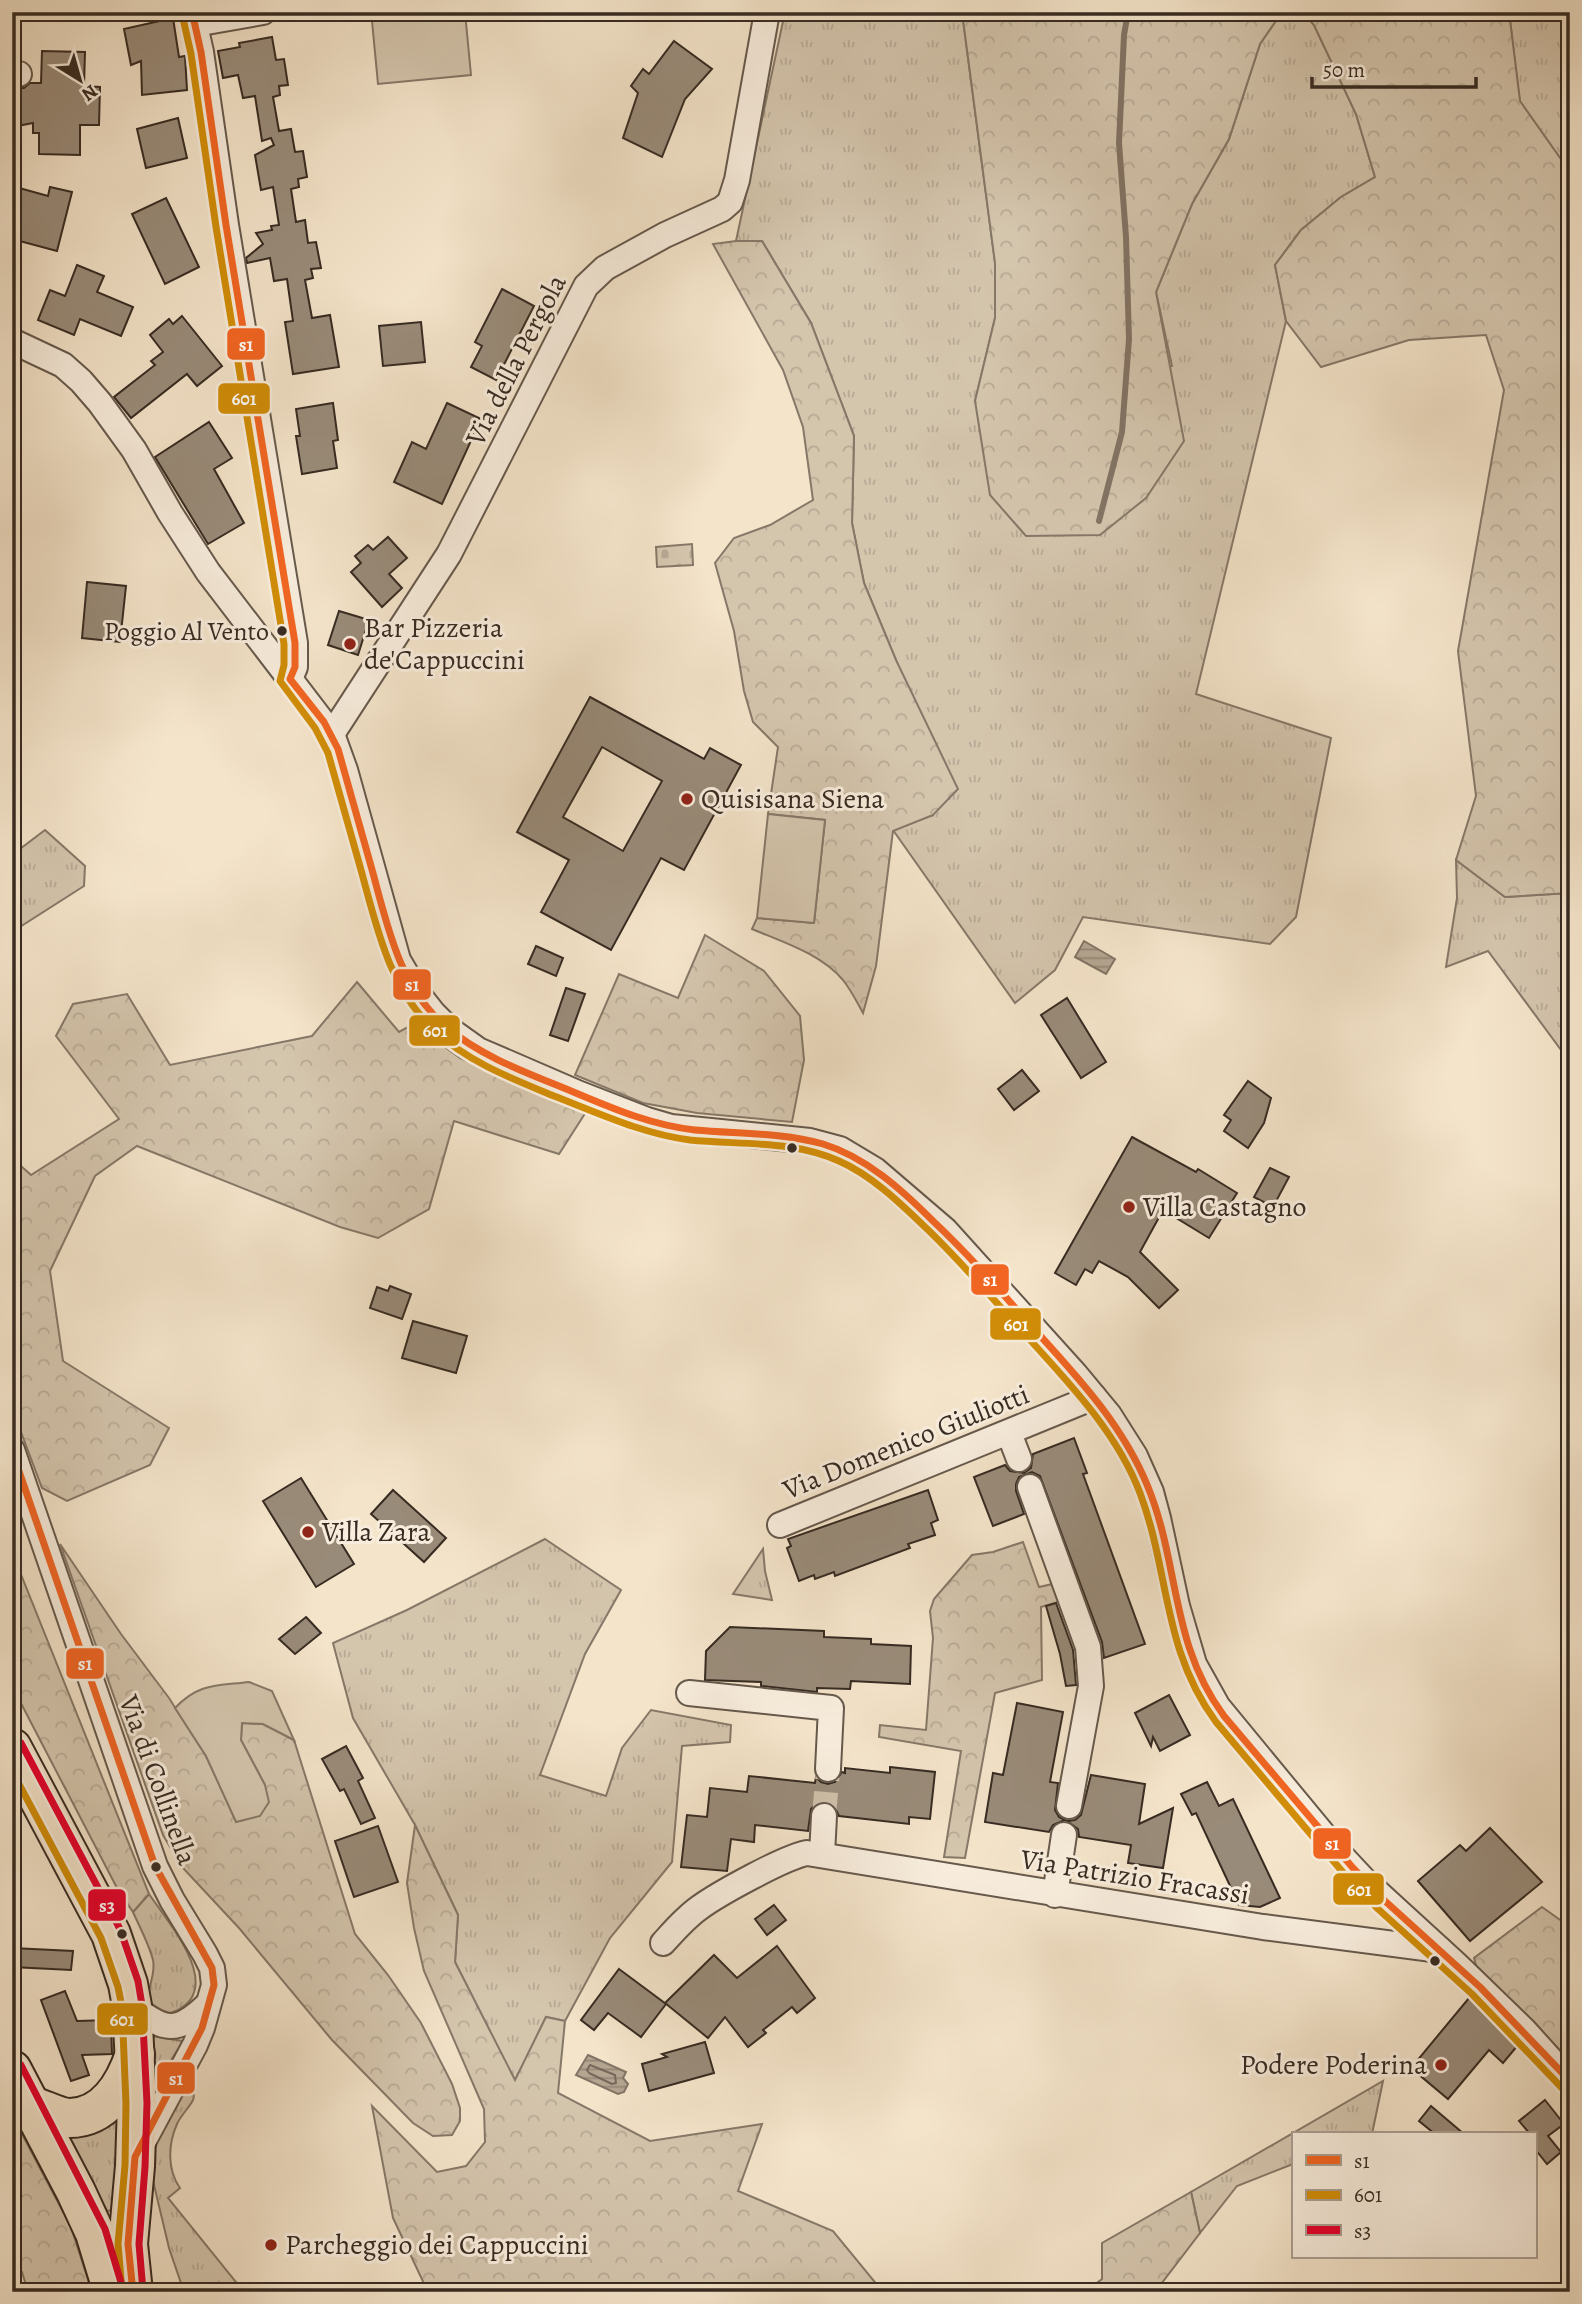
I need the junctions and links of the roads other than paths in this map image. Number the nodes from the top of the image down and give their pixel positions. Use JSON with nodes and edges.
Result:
{"nodes":[{"id":1,"x":262,"y":12,"type":"edge"},
{"id":2,"x":767,"y":12,"type":"edge"},
{"id":3,"x":193,"y":18,"type":"edge"},
{"id":4,"x":12,"y":341,"type":"edge"},
{"id":5,"x":290,"y":679,"type":"junction"},
{"id":6,"x":331,"y":734,"type":"junction"},
{"id":7,"x":1094,"y":1397,"type":"junction"},
{"id":8,"x":1009,"y":1433,"type":"junction"},
{"id":9,"x":12,"y":1450,"type":"edge"},
{"id":10,"x":1019,"y":1459,"type":"dead end"},
{"id":11,"x":1030,"y":1487,"type":"dead end"},
{"id":12,"x":780,"y":1525,"type":"dead end"},
{"id":13,"x":689,"y":1693,"type":"dead end"},
{"id":14,"x":12,"y":1748,"type":"edge"},
{"id":15,"x":828,"y":1769,"type":"tunnel mouth"},
{"id":16,"x":1069,"y":1807,"type":"dead end"},
{"id":17,"x":824,"y":1816,"type":"tunnel mouth"},
{"id":18,"x":1064,"y":1835,"type":"dead end"},
{"id":19,"x":822,"y":1855,"type":"junction"},
{"id":20,"x":1055,"y":1895,"type":"junction"},
{"id":21,"x":663,"y":1943,"type":"dead end"},
{"id":22,"x":1440,"y":1950,"type":"junction"},
{"id":23,"x":208,"y":2004,"type":"junction"},
{"id":24,"x":132,"y":2006,"type":"junction"},
{"id":25,"x":136,"y":2052,"type":"junction"},
{"id":26,"x":12,"y":2070,"type":"edge"},
{"id":27,"x":178,"y":2076,"type":"junction"},
{"id":28,"x":1570,"y":2081,"type":"edge"},
{"id":29,"x":137,"y":2104,"type":"junction"},
{"id":30,"x":32,"y":2106,"type":"junction"},
{"id":31,"x":67,"y":2118,"type":"junction"},
{"id":32,"x":135,"y":2157,"type":"junction"},
{"id":33,"x":113,"y":2292,"type":"edge"},
{"id":34,"x":132,"y":2292,"type":"edge"}],
"edges":[{"from":1,"to":3,"type":"street"},
{"from":2,"to":6,"type":"street","name":"Via della Pergola"},
{"from":3,"to":5,"type":"street"},
{"from":4,"to":5,"type":"street"},
{"from":5,"to":6,"type":"street"},
{"from":6,"to":7,"type":"street"},
{"from":7,"to":8,"type":"street","name":"Via Domenico Giuliotti"},
{"from":7,"to":22,"type":"street"},
{"from":8,"to":10,"type":"street"},
{"from":8,"to":12,"type":"street","name":"Via Domenico Giuliotti"},
{"from":9,"to":23,"type":"street","name":"Via di Collinella"},
{"from":11,"to":16,"type":"street"},
{"from":13,"to":15,"type":"street"},
{"from":14,"to":24,"type":"main road"},
{"from":17,"to":19,"type":"street"},
{"from":18,"to":20,"type":"street"},
{"from":19,"to":20,"type":"street","name":"Via Patrizio Fracassi"},
{"from":19,"to":21,"type":"street","name":"Via Patrizio Fracassi"},
{"from":20,"to":22,"type":"street","name":"Via Patrizio Fracassi"},
{"from":22,"to":28,"type":"street"},
{"from":23,"to":24,"type":"street"},
{"from":23,"to":27,"type":"street","name":"Via di Collinella"},
{"from":24,"to":25,"type":"main road"},
{"from":25,"to":29,"type":"main road"},
{"from":25,"to":31,"type":"main road"},
{"from":26,"to":30,"type":"main road"},
{"from":27,"to":29,"type":"street","name":"Via di Collinella"},
{"from":27,"to":32,"type":"street","name":"Via di Collinella"},
{"from":29,"to":31,"type":"main road"},
{"from":29,"to":32,"type":"main road"},
{"from":30,"to":31,"type":"main road"},
{"from":30,"to":33,"type":"main road"},
{"from":32,"to":34,"type":"main road"}]}
